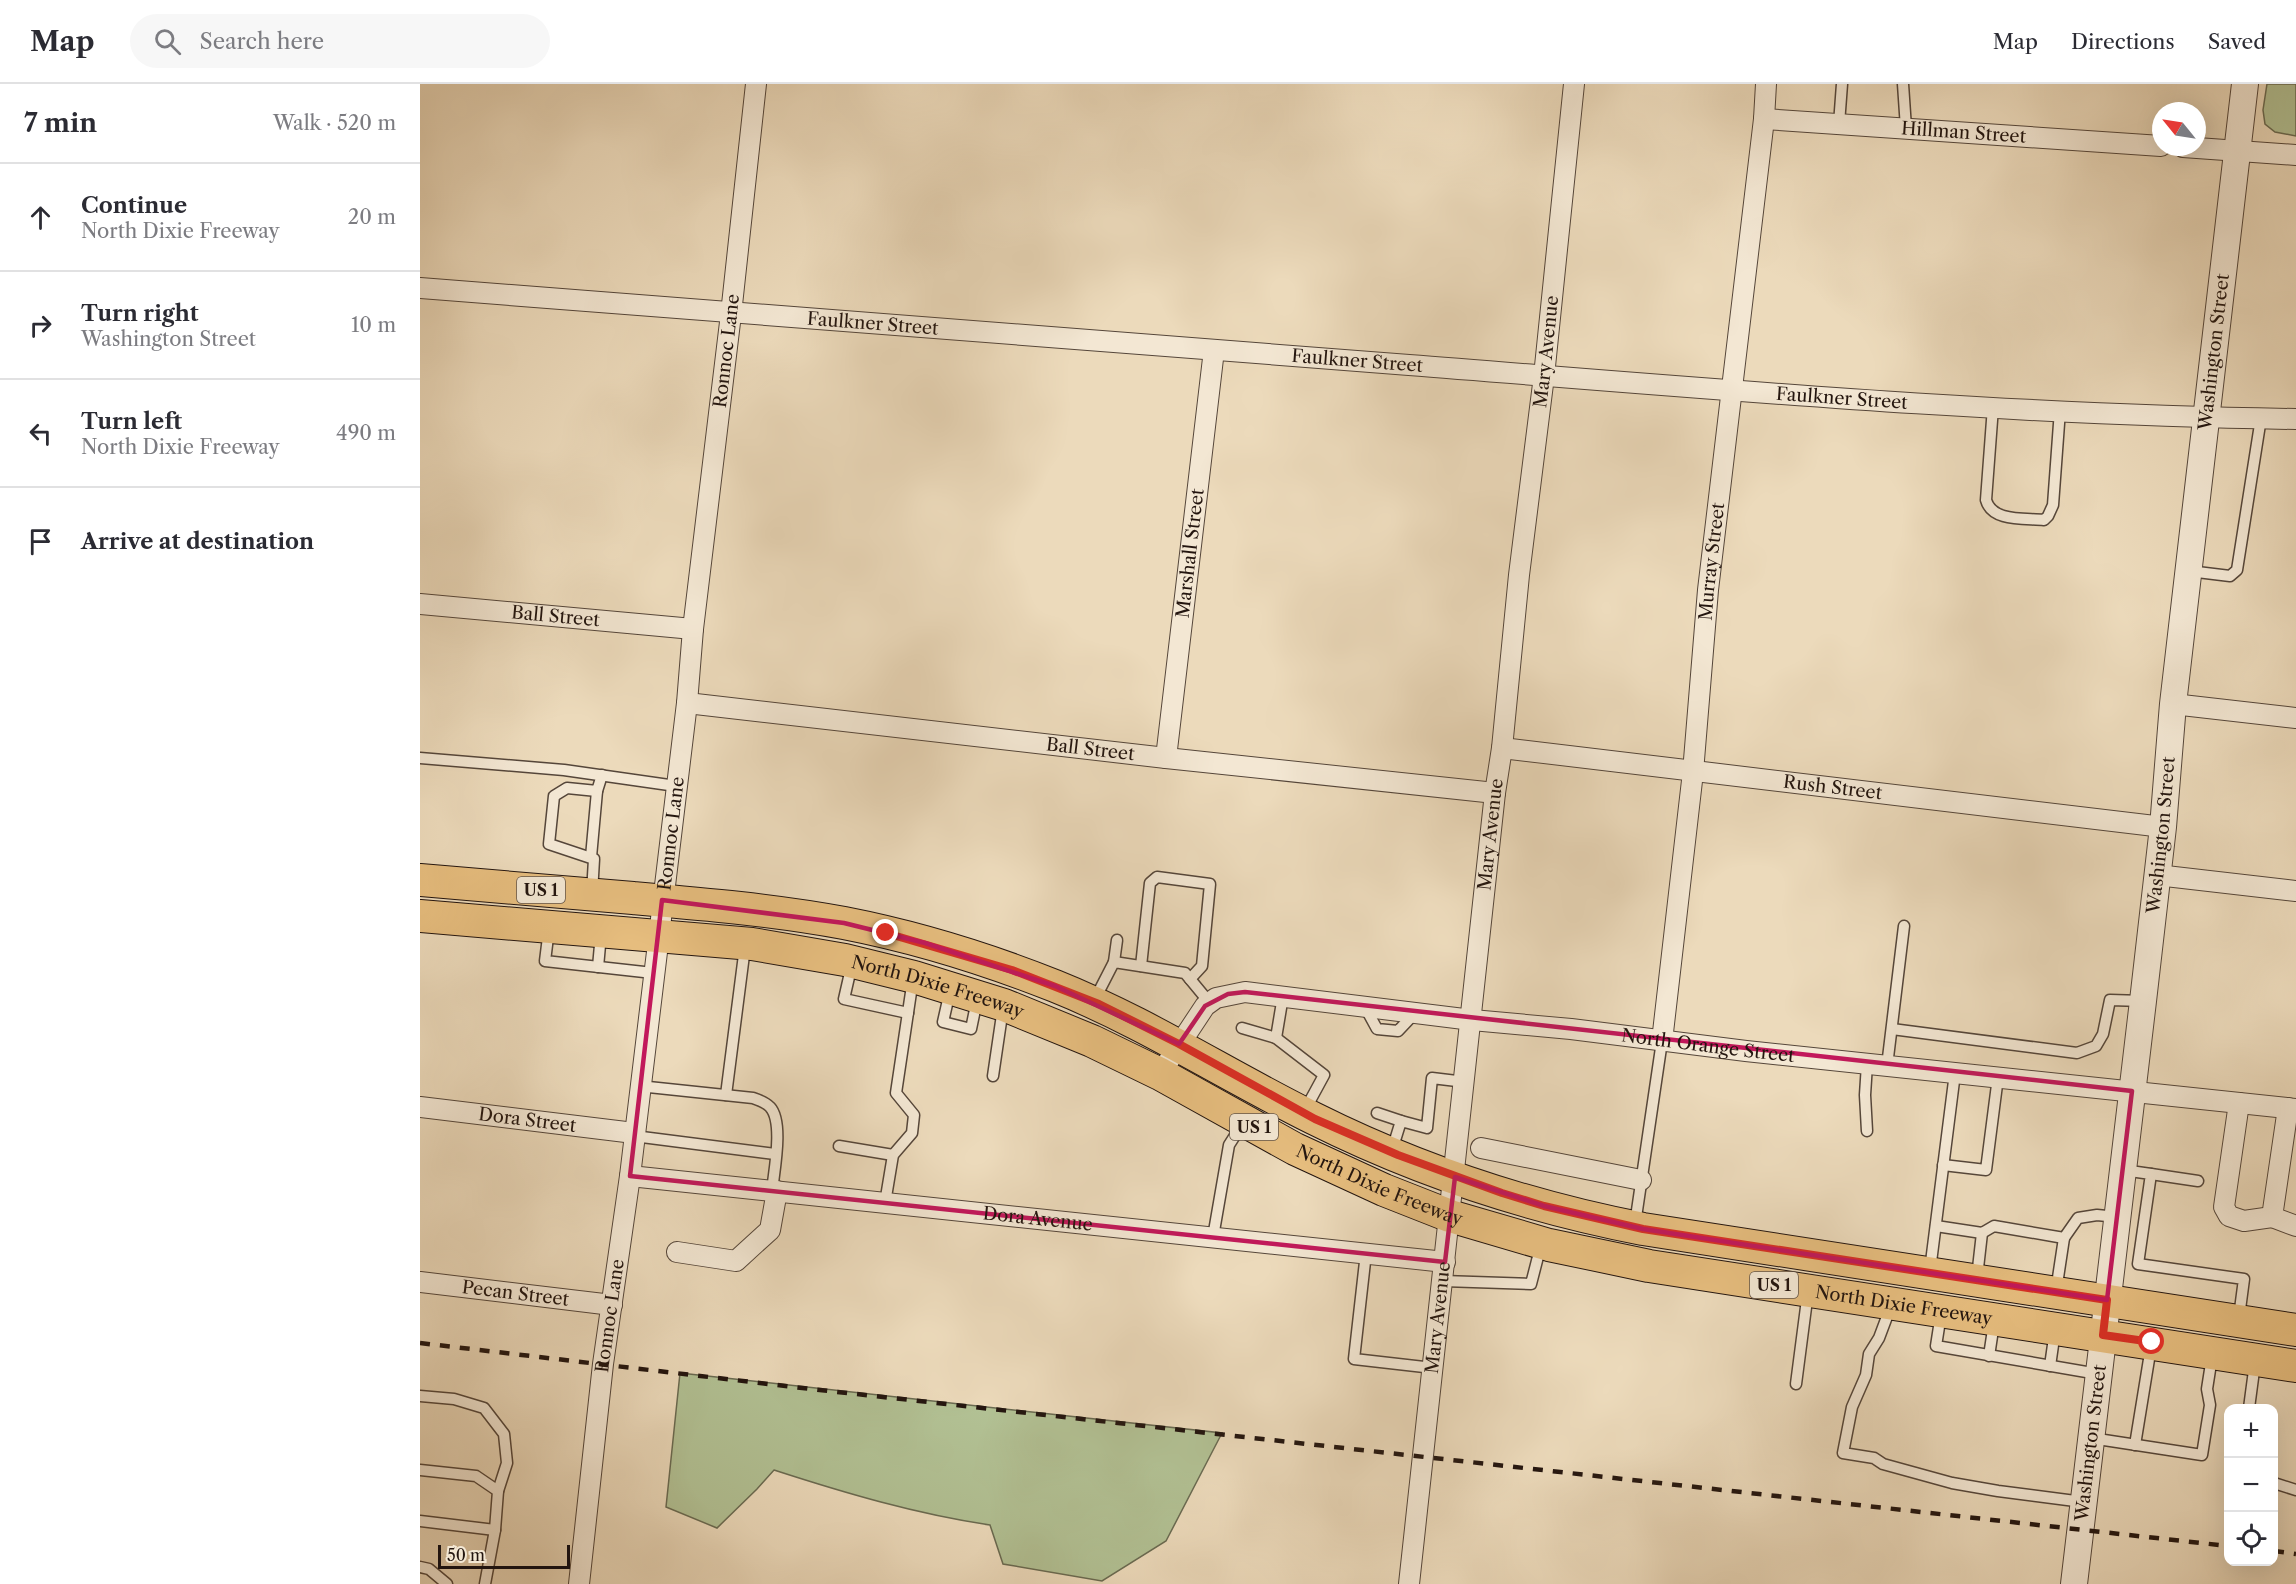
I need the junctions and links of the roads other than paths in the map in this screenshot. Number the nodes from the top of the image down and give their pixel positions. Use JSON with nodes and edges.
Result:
{"nodes":[{"id":1,"x":756,"y":84,"type":"edge"},
{"id":2,"x":1574,"y":84,"type":"edge"},
{"id":3,"x":1766,"y":84,"type":"edge"},
{"id":4,"x":1842,"y":84,"type":"edge"},
{"id":5,"x":1903,"y":84,"type":"edge"},
{"id":6,"x":2245,"y":84,"type":"edge"},
{"id":7,"x":1764,"y":119,"type":"junction"},
{"id":8,"x":1839,"y":124,"type":"junction"},
{"id":9,"x":1906,"y":128,"type":"junction"},
{"id":10,"x":2152,"y":145,"type":"edge"},
{"id":11,"x":2206,"y":149,"type":"edge"},
{"id":12,"x":2238,"y":151,"type":"junction"},
{"id":13,"x":2296,"y":155,"type":"edge"},
{"id":14,"x":420,"y":288,"type":"edge"},
{"id":15,"x":731,"y":314,"type":"junction"},
{"id":16,"x":1214,"y":350,"type":"junction"},
{"id":17,"x":1544,"y":376,"type":"junction"},
{"id":18,"x":1731,"y":390,"type":"junction"},
{"id":19,"x":1993,"y":407,"type":"junction"},
{"id":20,"x":2060,"y":410,"type":"junction"},
{"id":21,"x":2205,"y":417,"type":"junction"},
{"id":22,"x":2261,"y":418,"type":"junction"},
{"id":23,"x":2296,"y":419,"type":"edge"},
{"id":24,"x":2188,"y":571,"type":"junction"},
{"id":25,"x":420,"y":604,"type":"edge"},
{"id":26,"x":693,"y":628,"type":"junction"},
{"id":27,"x":687,"y":703,"type":"junction"},
{"id":28,"x":2173,"y":704,"type":"junction"},
{"id":29,"x":2296,"y":718,"type":"edge"},
{"id":30,"x":1502,"y":748,"type":"junction"},
{"id":31,"x":420,"y":758,"type":"edge"},
{"id":32,"x":1166,"y":758,"type":"junction"},
{"id":33,"x":1693,"y":772,"type":"junction"},
{"id":34,"x":602,"y":775,"type":"junction"},
{"id":35,"x":676,"y":786,"type":"junction"},
{"id":36,"x":597,"y":791,"type":"junction"},
{"id":37,"x":1495,"y":793,"type":"junction"},
{"id":38,"x":2163,"y":827,"type":"junction"},
{"id":39,"x":591,"y":858,"type":"junction"},
{"id":40,"x":2157,"y":875,"type":"junction"},
{"id":41,"x":420,"y":880,"type":"edge"},
{"id":42,"x":2296,"y":891,"type":"edge"},
{"id":43,"x":592,"y":894,"type":"junction"},
{"id":44,"x":662,"y":900,"type":"junction"},
{"id":45,"x":420,"y":916,"type":"edge"},
{"id":46,"x":1904,"y":926,"type":"dead end"},
{"id":47,"x":549,"y":927,"type":"junction"},
{"id":48,"x":601,"y":932,"type":"junction"},
{"id":49,"x":657,"y":936,"type":"junction"},
{"id":50,"x":1117,"y":940,"type":"dead end"},
{"id":51,"x":746,"y":944,"type":"junction"},
{"id":52,"x":852,"y":962,"type":"junction"},
{"id":53,"x":1114,"y":962,"type":"junction"},
{"id":54,"x":1141,"y":966,"type":"junction"},
{"id":55,"x":598,"y":967,"type":"junction"},
{"id":56,"x":653,"y":973,"type":"junction"},
{"id":57,"x":914,"y":977,"type":"junction"},
{"id":58,"x":1190,"y":978,"type":"junction"},
{"id":59,"x":1283,"y":996,"type":"junction"},
{"id":60,"x":978,"y":997,"type":"junction"},
{"id":61,"x":1094,"y":1002,"type":"junction"},
{"id":62,"x":1209,"y":1002,"type":"junction"},
{"id":63,"x":2143,"y":1002,"type":"junction"},
{"id":64,"x":908,"y":1013,"type":"junction"},
{"id":65,"x":1472,"y":1020,"type":"junction"},
{"id":66,"x":1242,"y":1028,"type":"dead end"},
{"id":67,"x":1892,"y":1029,"type":"junction"},
{"id":68,"x":1276,"y":1038,"type":"junction"},
{"id":69,"x":1662,"y":1041,"type":"junction"},
{"id":70,"x":1179,"y":1044,"type":"junction"},
{"id":71,"x":1867,"y":1064,"type":"junction"},
{"id":72,"x":1887,"y":1066,"type":"junction"},
{"id":73,"x":1955,"y":1073,"type":"junction"},
{"id":74,"x":1160,"y":1074,"type":"junction"},
{"id":75,"x":993,"y":1076,"type":"dead end"},
{"id":76,"x":1998,"y":1077,"type":"junction"},
{"id":77,"x":1465,"y":1082,"type":"junction"},
{"id":78,"x":639,"y":1086,"type":"junction"},
{"id":79,"x":2132,"y":1091,"type":"junction"},
{"id":80,"x":726,"y":1095,"type":"junction"},
{"id":81,"x":2239,"y":1102,"type":"junction"},
{"id":82,"x":420,"y":1107,"type":"edge"},
{"id":83,"x":2292,"y":1109,"type":"edge"},
{"id":84,"x":1304,"y":1113,"type":"junction"},
{"id":85,"x":1377,"y":1113,"type":"dead end"},
{"id":86,"x":1243,"y":1121,"type":"junction"},
{"id":87,"x":1401,"y":1121,"type":"junction"},
{"id":88,"x":1867,"y":1131,"type":"dead end"},
{"id":89,"x":634,"y":1135,"type":"junction"},
{"id":90,"x":838,"y":1146,"type":"dead end"},
{"id":91,"x":1481,"y":1148,"type":"dead end"},
{"id":92,"x":1391,"y":1153,"type":"junction"},
{"id":93,"x":775,"y":1154,"type":"junction"},
{"id":94,"x":893,"y":1155,"type":"junction"},
{"id":95,"x":1943,"y":1165,"type":"junction"},
{"id":96,"x":2122,"y":1170,"type":"junction"},
{"id":97,"x":2151,"y":1174,"type":"junction"},
{"id":98,"x":630,"y":1176,"type":"junction"},
{"id":99,"x":1455,"y":1177,"type":"junction"},
{"id":100,"x":1641,"y":1180,"type":"junction"},
{"id":101,"x":2198,"y":1181,"type":"dead end"},
{"id":102,"x":774,"y":1191,"type":"junction"},
{"id":103,"x":885,"y":1203,"type":"junction"},
{"id":104,"x":1450,"y":1216,"type":"junction"},
{"id":105,"x":2117,"y":1217,"type":"junction"},
{"id":106,"x":2272,"y":1217,"type":"junction"},
{"id":107,"x":1936,"y":1226,"type":"junction"},
{"id":108,"x":2296,"y":1226,"type":"edge"},
{"id":109,"x":1635,"y":1227,"type":"junction"},
{"id":110,"x":1982,"y":1233,"type":"junction"},
{"id":111,"x":1213,"y":1237,"type":"junction"},
{"id":112,"x":2064,"y":1238,"type":"junction"},
{"id":113,"x":1541,"y":1243,"type":"junction"},
{"id":114,"x":677,"y":1252,"type":"dead end"},
{"id":115,"x":1366,"y":1253,"type":"junction"},
{"id":116,"x":1444,"y":1271,"type":"junction"},
{"id":117,"x":1930,"y":1273,"type":"junction"},
{"id":118,"x":1977,"y":1280,"type":"junction"},
{"id":119,"x":420,"y":1282,"type":"edge"},
{"id":120,"x":1808,"y":1290,"type":"junction"},
{"id":121,"x":2056,"y":1292,"type":"junction"},
{"id":122,"x":2107,"y":1300,"type":"junction"},
{"id":123,"x":1892,"y":1302,"type":"junction"},
{"id":124,"x":612,"y":1305,"type":"junction"},
{"id":125,"x":1942,"y":1310,"type":"junction"},
{"id":126,"x":1995,"y":1318,"type":"junction"},
{"id":127,"x":2238,"y":1321,"type":"junction"},
{"id":128,"x":2056,"y":1328,"type":"junction"},
{"id":129,"x":2296,"y":1330,"type":"edge"},
{"id":130,"x":2103,"y":1335,"type":"junction"},
{"id":131,"x":2152,"y":1342,"type":"junction"},
{"id":132,"x":2213,"y":1353,"type":"junction"},
{"id":133,"x":1989,"y":1356,"type":"junction"},
{"id":134,"x":2255,"y":1359,"type":"junction"},
{"id":135,"x":2050,"y":1366,"type":"junction"},
{"id":136,"x":2296,"y":1366,"type":"edge"},
{"id":137,"x":1432,"y":1368,"type":"junction"},
{"id":138,"x":2098,"y":1374,"type":"junction"},
{"id":139,"x":1796,"y":1384,"type":"dead end"},
{"id":140,"x":420,"y":1396,"type":"edge"},
{"id":141,"x":2249,"y":1404,"type":"edge"},
{"id":142,"x":2091,"y":1438,"type":"junction"},
{"id":143,"x":2135,"y":1445,"type":"junction"},
{"id":144,"x":420,"y":1470,"type":"edge"},
{"id":145,"x":2278,"y":1484,"type":"edge"},
{"id":146,"x":2296,"y":1490,"type":"edge"},
{"id":147,"x":498,"y":1491,"type":"junction"},
{"id":148,"x":2083,"y":1502,"type":"junction"},
{"id":149,"x":420,"y":1521,"type":"edge"},
{"id":150,"x":495,"y":1530,"type":"junction"},
{"id":151,"x":420,"y":1567,"type":"edge"},
{"id":152,"x":447,"y":1584,"type":"edge"},
{"id":153,"x":485,"y":1584,"type":"edge"},
{"id":154,"x":579,"y":1584,"type":"edge"},
{"id":155,"x":1409,"y":1584,"type":"edge"},
{"id":156,"x":2073,"y":1584,"type":"edge"}],
"edges":[{"from":1,"to":15,"type":"street","name":"Ronnoc Lane"},
{"from":2,"to":17,"type":"street","name":"Mary Avenue"},
{"from":3,"to":7,"type":"street","name":"Murray Street"},
{"from":4,"to":8,"type":"lane"},
{"from":5,"to":9,"type":"lane"},
{"from":6,"to":12,"type":"street","name":"Washington Street"},
{"from":7,"to":8,"type":"street","name":"Hillman Street"},
{"from":7,"to":18,"type":"street","name":"Murray Street"},
{"from":8,"to":9,"type":"street","name":"Hillman Street"},
{"from":9,"to":10,"type":"street","name":"Hillman Street"},
{"from":11,"to":12,"type":"street"},
{"from":12,"to":13,"type":"street"},
{"from":12,"to":21,"type":"street","name":"Washington Street"},
{"from":14,"to":15,"type":"street","name":"Faulkner Street"},
{"from":15,"to":16,"type":"street","name":"Faulkner Street"},
{"from":15,"to":26,"type":"street","name":"Ronnoc Lane"},
{"from":16,"to":17,"type":"street","name":"Faulkner Street"},
{"from":16,"to":32,"type":"street","name":"Marshall Street"},
{"from":17,"to":18,"type":"street","name":"Faulkner Street"},
{"from":17,"to":30,"type":"street","name":"Mary Avenue"},
{"from":18,"to":19,"type":"street","name":"Faulkner Street"},
{"from":18,"to":33,"type":"street","name":"Murray Street"},
{"from":19,"to":20,"type":"street","name":"Faulkner Street"},
{"from":19,"to":20,"type":"lane"},
{"from":20,"to":21,"type":"street","name":"Faulkner Street"},
{"from":21,"to":22,"type":"street","name":"Faulkner Street"},
{"from":21,"to":24,"type":"street","name":"Washington Street"},
{"from":22,"to":23,"type":"street","name":"Faulkner Street"},
{"from":22,"to":24,"type":"lane"},
{"from":24,"to":28,"type":"street","name":"Washington Street"},
{"from":25,"to":26,"type":"street","name":"Ball Street"},
{"from":26,"to":27,"type":"street","name":"Ronnoc Lane"},
{"from":27,"to":32,"type":"street","name":"Ball Street"},
{"from":27,"to":35,"type":"street","name":"Ronnoc Lane"},
{"from":28,"to":29,"type":"street"},
{"from":28,"to":38,"type":"street","name":"Washington Street"},
{"from":30,"to":33,"type":"street","name":"Rush Street"},
{"from":30,"to":37,"type":"street","name":"Mary Avenue"},
{"from":31,"to":34,"type":"lane"},
{"from":32,"to":37,"type":"street","name":"Ball Street"},
{"from":33,"to":38,"type":"street","name":"Rush Street"},
{"from":33,"to":69,"type":"street","name":"Murray Street"},
{"from":34,"to":35,"type":"lane"},
{"from":34,"to":36,"type":"lane"},
{"from":35,"to":44,"type":"street","name":"Ronnoc Lane"},
{"from":36,"to":39,"type":"lane"},
{"from":36,"to":39,"type":"lane"},
{"from":37,"to":65,"type":"street","name":"Mary Avenue"},
{"from":38,"to":40,"type":"street","name":"Washington Street"},
{"from":39,"to":43,"type":"lane"},
{"from":40,"to":42,"type":"street"},
{"from":40,"to":63,"type":"street","name":"Washington Street"},
{"from":41,"to":43,"type":"main road","name":"North Dixie Freeway","number":"US 1"},
{"from":43,"to":44,"type":"main road","name":"North Dixie Freeway","number":"US 1"},
{"from":44,"to":49,"type":"street","name":"Ronnoc Lane"},
{"from":44,"to":61,"type":"main road","name":"North Dixie Freeway","number":"US 1"},
{"from":45,"to":47,"type":"main road","name":"North Dixie Freeway","number":"US 1"},
{"from":46,"to":67,"type":"lane"},
{"from":47,"to":48,"type":"main road","name":"North Dixie Freeway","number":"US 1"},
{"from":47,"to":55,"type":"lane"},
{"from":48,"to":49,"type":"main road","name":"North Dixie Freeway","number":"US 1"},
{"from":48,"to":55,"type":"lane"},
{"from":49,"to":51,"type":"main road","name":"North Dixie Freeway","number":"US 1"},
{"from":49,"to":56,"type":"street","name":"Ronnoc Lane"},
{"from":50,"to":53,"type":"lane"},
{"from":51,"to":52,"type":"main road","name":"North Dixie Freeway","number":"US 1"},
{"from":51,"to":80,"type":"lane"},
{"from":52,"to":57,"type":"main road","name":"North Dixie Freeway","number":"US 1"},
{"from":52,"to":64,"type":"lane"},
{"from":53,"to":54,"type":"lane"},
{"from":53,"to":61,"type":"lane"},
{"from":54,"to":58,"type":"lane"},
{"from":54,"to":58,"type":"lane"},
{"from":55,"to":56,"type":"lane"},
{"from":56,"to":78,"type":"street","name":"Ronnoc Lane"},
{"from":57,"to":60,"type":"main road","name":"North Dixie Freeway","number":"US 1"},
{"from":57,"to":64,"type":"lane"},
{"from":58,"to":62,"type":"lane"},
{"from":59,"to":62,"type":"street","name":"North Orange Street"},
{"from":59,"to":65,"type":"street","name":"North Orange Street"},
{"from":59,"to":68,"type":"lane"},
{"from":60,"to":74,"type":"main road","name":"North Dixie Freeway","number":"US 1"},
{"from":60,"to":75,"type":"lane"},
{"from":61,"to":70,"type":"main road","name":"North Dixie Freeway","number":"US 1"},
{"from":62,"to":70,"type":"street"},
{"from":63,"to":67,"type":"lane"},
{"from":63,"to":79,"type":"street","name":"Washington Street"},
{"from":64,"to":94,"type":"lane"},
{"from":65,"to":69,"type":"street","name":"North Orange Street"},
{"from":65,"to":77,"type":"street","name":"Mary Avenue"},
{"from":66,"to":68,"type":"lane"},
{"from":67,"to":72,"type":"lane"},
{"from":68,"to":84,"type":"lane"},
{"from":69,"to":71,"type":"street","name":"North Orange Street"},
{"from":69,"to":100,"type":"lane"},
{"from":70,"to":74,"type":"street"},
{"from":70,"to":84,"type":"main road","name":"North Dixie Freeway","number":"US 1"},
{"from":71,"to":72,"type":"street","name":"North Orange Street"},
{"from":71,"to":88,"type":"lane"},
{"from":72,"to":73,"type":"street","name":"North Orange Street"},
{"from":73,"to":76,"type":"street","name":"North Orange Street"},
{"from":73,"to":95,"type":"lane"},
{"from":74,"to":86,"type":"main road","name":"North Dixie Freeway","number":"US 1"},
{"from":76,"to":79,"type":"street","name":"North Orange Street"},
{"from":76,"to":95,"type":"lane"},
{"from":77,"to":87,"type":"lane"},
{"from":77,"to":99,"type":"street","name":"Mary Avenue"},
{"from":78,"to":80,"type":"lane"},
{"from":78,"to":89,"type":"street","name":"Ronnoc Lane"},
{"from":79,"to":81,"type":"street","name":"North Orange Street"},
{"from":79,"to":96,"type":"street","name":"Washington Street"},
{"from":80,"to":93,"type":"lane"},
{"from":81,"to":83,"type":"street","name":"North Orange Street"},
{"from":81,"to":106,"type":"street"},
{"from":82,"to":89,"type":"street","name":"Dora Street"},
{"from":83,"to":106,"type":"street"},
{"from":84,"to":92,"type":"main road","name":"North Dixie Freeway","number":"US 1"},
{"from":85,"to":87,"type":"lane"},
{"from":86,"to":104,"type":"main road","name":"North Dixie Freeway","number":"US 1"},
{"from":86,"to":111,"type":"lane"},
{"from":87,"to":92,"type":"lane"},
{"from":89,"to":93,"type":"lane"},
{"from":89,"to":98,"type":"street","name":"Ronnoc Lane"},
{"from":90,"to":94,"type":"lane"},
{"from":91,"to":100,"type":"street"},
{"from":92,"to":99,"type":"main road","name":"North Dixie Freeway","number":"US 1"},
{"from":93,"to":102,"type":"lane"},
{"from":94,"to":103,"type":"lane"},
{"from":95,"to":107,"type":"lane"},
{"from":96,"to":97,"type":"lane"},
{"from":96,"to":105,"type":"street","name":"Washington Street"},
{"from":97,"to":101,"type":"lane"},
{"from":97,"to":127,"type":"lane"},
{"from":98,"to":102,"type":"street","name":"Dora Avenue"},
{"from":98,"to":124,"type":"street","name":"Ronnoc Lane"},
{"from":99,"to":104,"type":"street","name":"Mary Avenue"},
{"from":99,"to":109,"type":"main road","name":"North Dixie Freeway","number":"US 1"},
{"from":100,"to":109,"type":"lane"},
{"from":102,"to":103,"type":"street","name":"Dora Avenue"},
{"from":102,"to":114,"type":"street"},
{"from":103,"to":111,"type":"street","name":"Dora Avenue"},
{"from":104,"to":113,"type":"main road","name":"North Dixie Freeway","number":"US 1"},
{"from":104,"to":116,"type":"street","name":"Mary Avenue"},
{"from":105,"to":112,"type":"lane"},
{"from":105,"to":122,"type":"street","name":"Washington Street"},
{"from":106,"to":108,"type":"street"},
{"from":107,"to":110,"type":"lane"},
{"from":107,"to":117,"type":"lane"},
{"from":109,"to":117,"type":"main road","name":"North Dixie Freeway","number":"US 1"},
{"from":110,"to":112,"type":"lane"},
{"from":110,"to":118,"type":"lane"},
{"from":111,"to":115,"type":"street","name":"Dora Avenue"},
{"from":112,"to":121,"type":"lane"},
{"from":113,"to":116,"type":"lane"},
{"from":113,"to":120,"type":"main road","name":"North Dixie Freeway","number":"US 1"},
{"from":115,"to":116,"type":"street","name":"Dora Avenue"},
{"from":115,"to":137,"type":"lane"},
{"from":116,"to":137,"type":"street","name":"Mary Avenue"},
{"from":117,"to":118,"type":"main road","name":"North Dixie Freeway","number":"US 1"},
{"from":118,"to":121,"type":"main road","name":"North Dixie Freeway","number":"US 1"},
{"from":119,"to":124,"type":"street","name":"Pecan Street"},
{"from":120,"to":123,"type":"main road","name":"North Dixie Freeway","number":"US 1"},
{"from":120,"to":139,"type":"lane"},
{"from":121,"to":122,"type":"main road","name":"North Dixie Freeway","number":"US 1"},
{"from":122,"to":127,"type":"main road","name":"North Dixie Freeway","number":"US 1"},
{"from":122,"to":130,"type":"street","name":"Washington Street"},
{"from":123,"to":125,"type":"main road","name":"North Dixie Freeway","number":"US 1"},
{"from":123,"to":148,"type":"lane"},
{"from":124,"to":154,"type":"street","name":"Ronnoc Lane"},
{"from":125,"to":126,"type":"main road","name":"North Dixie Freeway","number":"US 1"},
{"from":125,"to":133,"type":"lane"},
{"from":126,"to":128,"type":"main road","name":"North Dixie Freeway","number":"US 1"},
{"from":126,"to":133,"type":"lane"},
{"from":127,"to":129,"type":"main road","name":"North Dixie Freeway","number":"US 1"},
{"from":128,"to":130,"type":"main road","name":"North Dixie Freeway","number":"US 1"},
{"from":128,"to":135,"type":"lane"},
{"from":130,"to":131,"type":"main road","name":"North Dixie Freeway","number":"US 1"},
{"from":130,"to":138,"type":"street","name":"Washington Street"},
{"from":131,"to":132,"type":"main road","name":"North Dixie Freeway","number":"US 1"},
{"from":131,"to":143,"type":"lane"},
{"from":132,"to":134,"type":"main road","name":"North Dixie Freeway","number":"US 1"},
{"from":132,"to":143,"type":"lane"},
{"from":133,"to":135,"type":"lane"},
{"from":134,"to":136,"type":"main road","name":"North Dixie Freeway","number":"US 1"},
{"from":134,"to":141,"type":"lane"},
{"from":135,"to":138,"type":"lane"},
{"from":137,"to":155,"type":"street","name":"Mary Avenue"},
{"from":138,"to":142,"type":"street","name":"Washington Street"},
{"from":140,"to":147,"type":"lane"},
{"from":142,"to":143,"type":"lane"},
{"from":142,"to":148,"type":"street","name":"Washington Street"},
{"from":144,"to":147,"type":"lane"},
{"from":145,"to":146,"type":"lane"},
{"from":147,"to":150,"type":"lane"},
{"from":148,"to":156,"type":"street","name":"Washington Street"},
{"from":149,"to":150,"type":"lane"},
{"from":150,"to":153,"type":"lane"},
{"from":151,"to":152,"type":"lane"}]}
